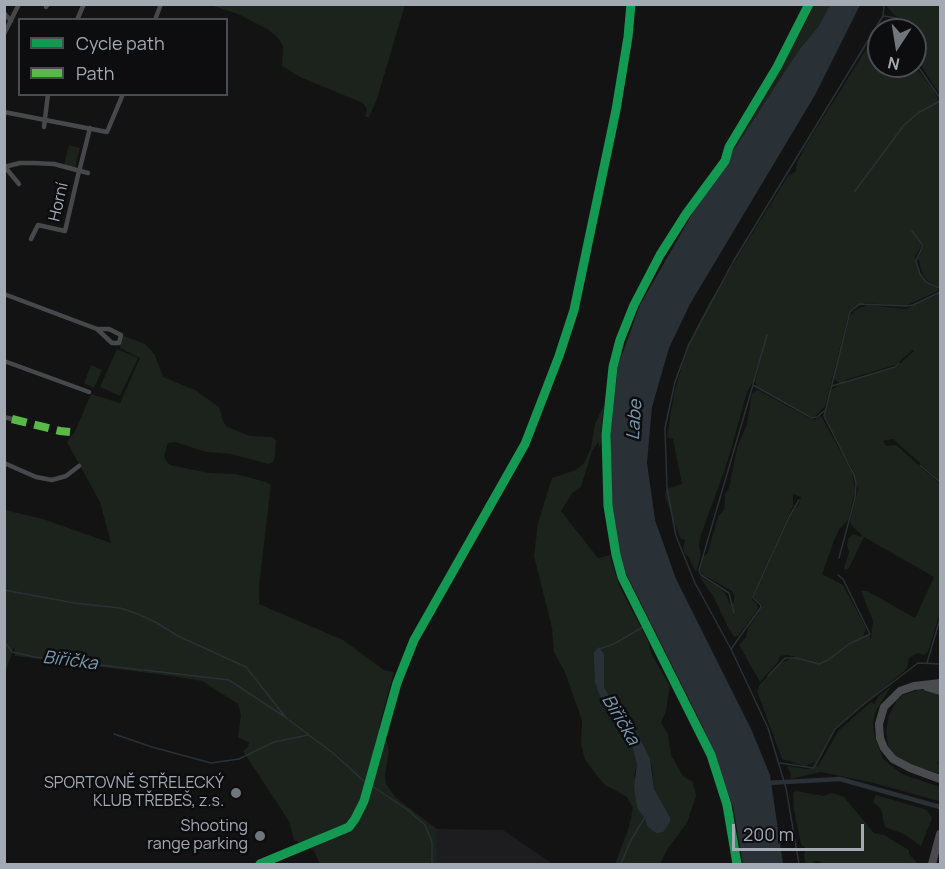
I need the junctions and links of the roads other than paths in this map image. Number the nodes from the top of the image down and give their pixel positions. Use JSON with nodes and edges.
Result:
{"nodes":[{"id":1,"x":19,"y":4,"type":"edge"},
{"id":2,"x":84,"y":4,"type":"edge"},
{"id":3,"x":632,"y":4,"type":"edge"},
{"id":4,"x":4,"y":13,"type":"edge"},
{"id":5,"x":78,"y":18,"type":"edge"},
{"id":6,"x":11,"y":21,"type":"junction"},
{"id":7,"x":4,"y":34,"type":"edge"},
{"id":8,"x":48,"y":96,"type":"edge"},
{"id":9,"x":122,"y":96,"type":"edge"},
{"id":10,"x":4,"y":112,"type":"edge"},
{"id":11,"x":45,"y":119,"type":"junction"},
{"id":12,"x":44,"y":128,"type":"dead end"},
{"id":13,"x":90,"y":128,"type":"junction"},
{"id":14,"x":5,"y":167,"type":"edge"},
{"id":15,"x":79,"y":169,"type":"junction"},
{"id":16,"x":88,"y":173,"type":"dead end"},
{"id":17,"x":19,"y":184,"type":"dead end"},
{"id":18,"x":32,"y":239,"type":"dead end"},
{"id":19,"x":4,"y":294,"type":"edge"},
{"id":20,"x":97,"y":329,"type":"junction"},
{"id":21,"x":4,"y":361,"type":"edge"},
{"id":22,"x":89,"y":393,"type":"dead end"},
{"id":23,"x":4,"y":417,"type":"edge"},
{"id":24,"x":12,"y":419,"type":"dead end"},
{"id":25,"x":4,"y":463,"type":"edge"},
{"id":26,"x":79,"y":466,"type":"dead end"},
{"id":27,"x":940,"y":683,"type":"edge"},
{"id":28,"x":923,"y":685,"type":"junction"},
{"id":29,"x":940,"y":691,"type":"edge"},
{"id":30,"x":940,"y":779,"type":"edge"},
{"id":31,"x":940,"y":834,"type":"edge"},
{"id":32,"x":260,"y":864,"type":"edge"},
{"id":33,"x":932,"y":864,"type":"edge"}],
"edges":[{"from":1,"to":6,"type":"street"},
{"from":2,"to":5,"type":"street"},
{"from":3,"to":32,"type":"street"},
{"from":4,"to":6,"type":"street"},
{"from":6,"to":7,"type":"street"},
{"from":8,"to":11,"type":"street"},
{"from":9,"to":13,"type":"street"},
{"from":10,"to":11,"type":"street"},
{"from":11,"to":12,"type":"street"},
{"from":11,"to":13,"type":"street"},
{"from":13,"to":15,"type":"street","name":"Horní"},
{"from":14,"to":15,"type":"street"},
{"from":14,"to":17,"type":"street"},
{"from":15,"to":16,"type":"street"},
{"from":15,"to":18,"type":"street","name":"Horní"},
{"from":19,"to":20,"type":"street"},
{"from":20,"to":20,"type":"street"},
{"from":21,"to":22,"type":"street"},
{"from":23,"to":24,"type":"street"},
{"from":25,"to":26,"type":"street"},
{"from":27,"to":28,"type":"main road"},
{"from":28,"to":29,"type":"main road"},
{"from":28,"to":30,"type":"main road"},
{"from":31,"to":33,"type":"main road"}]}
